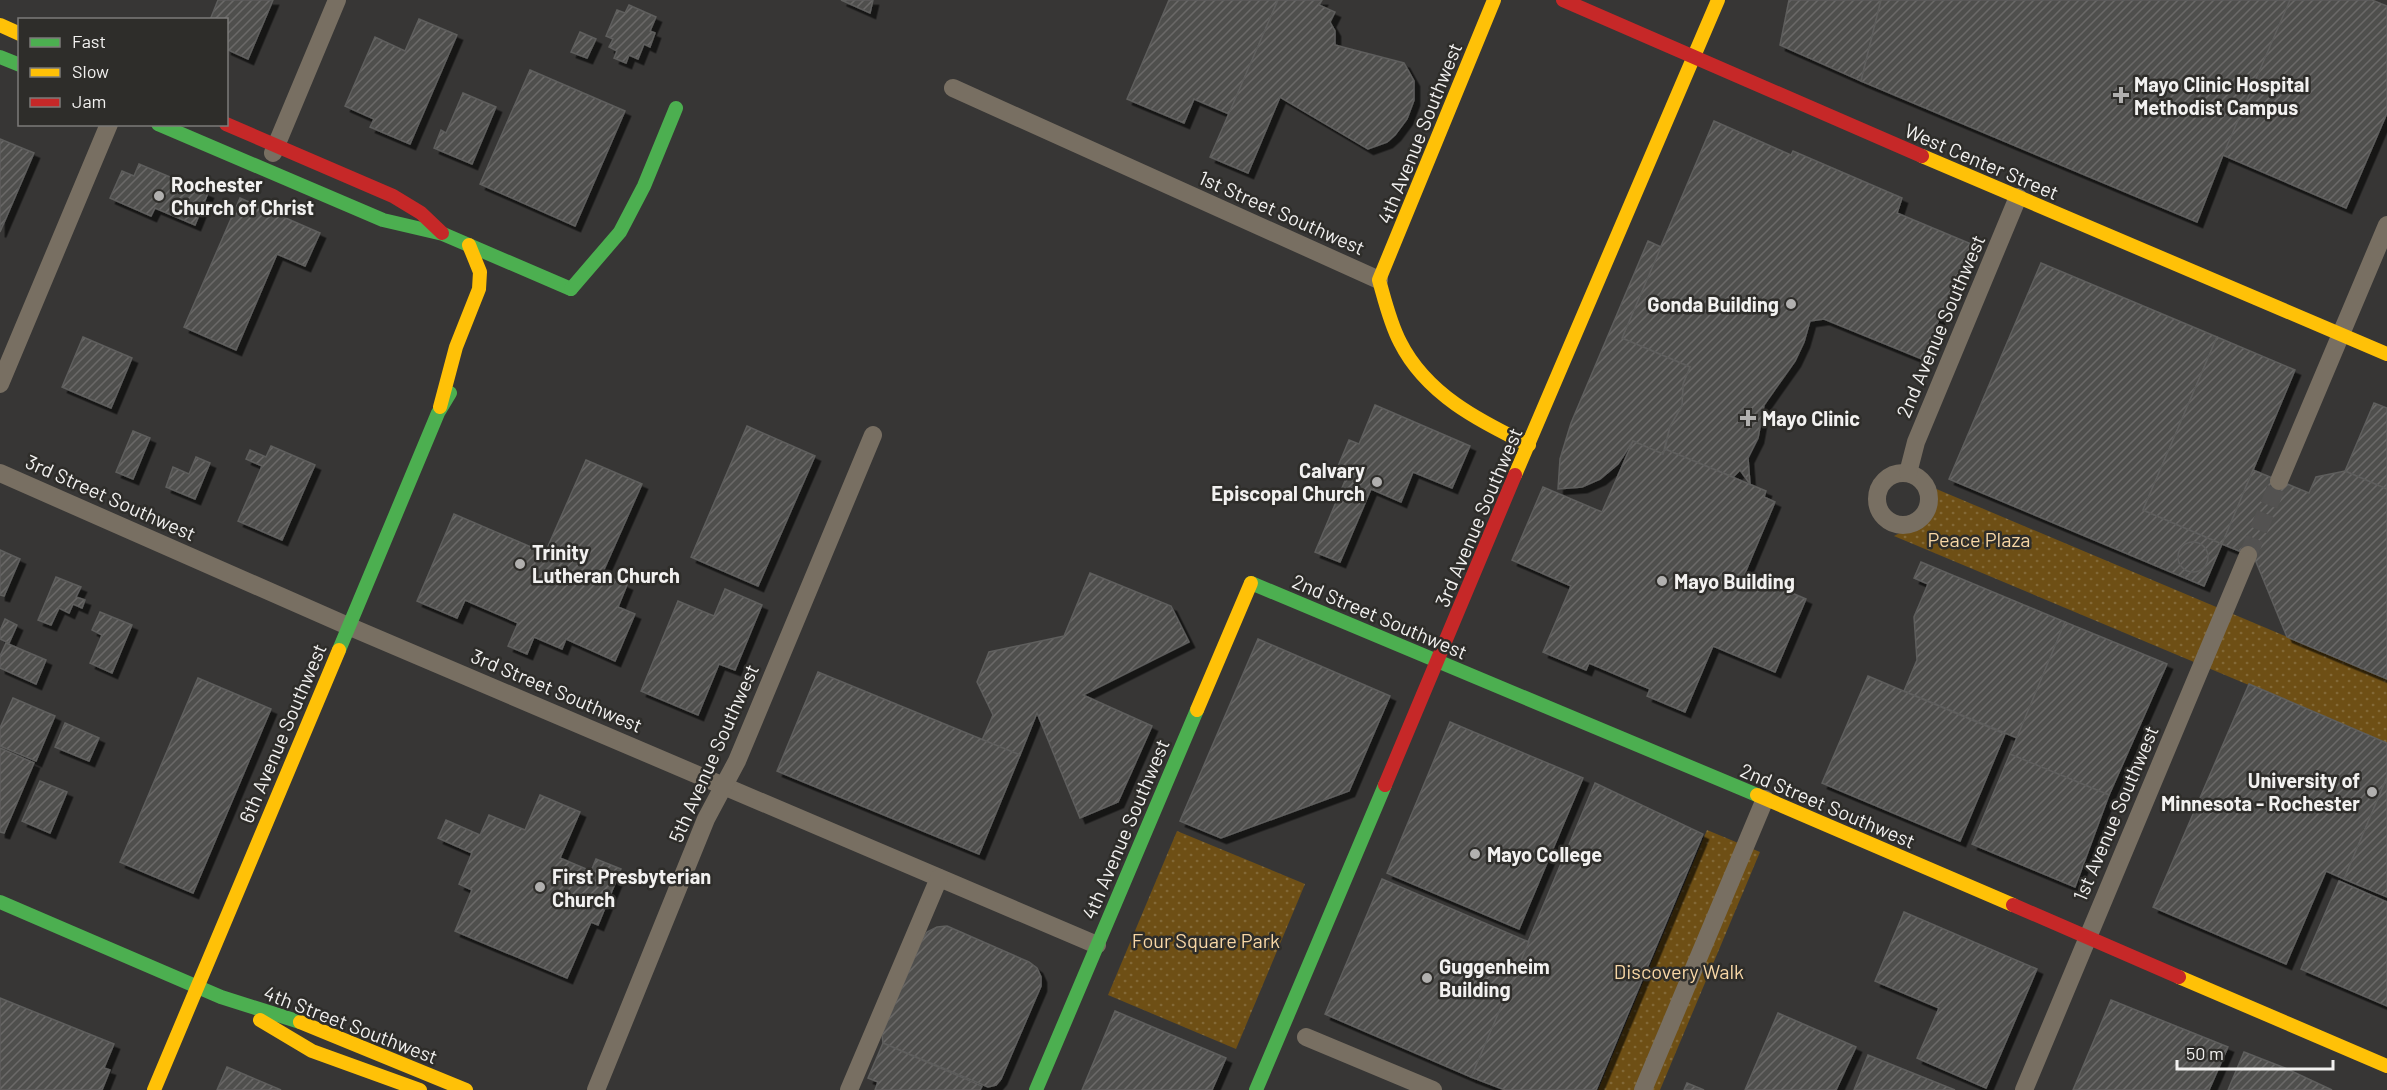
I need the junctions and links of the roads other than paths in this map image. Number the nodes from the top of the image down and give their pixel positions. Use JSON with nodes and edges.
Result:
{"nodes":[{"id":1,"x":337,"y":0,"type":"edge"},
{"id":2,"x":1494,"y":0,"type":"edge"},
{"id":3,"x":1563,"y":0,"type":"edge"},
{"id":4,"x":1718,"y":0,"type":"edge"},
{"id":5,"x":0,"y":25,"type":"edge"},
{"id":6,"x":18,"y":33,"type":"edge"},
{"id":7,"x":0,"y":57,"type":"edge"},
{"id":8,"x":1693,"y":58,"type":"junction"},
{"id":9,"x":18,"y":64,"type":"edge"},
{"id":10,"x":953,"y":88,"type":"dead end"},
{"id":11,"x":676,"y":108,"type":"dead end"},
{"id":12,"x":228,"y":125,"type":"edge"},
{"id":13,"x":108,"y":126,"type":"edge"},
{"id":14,"x":163,"y":126,"type":"edge"},
{"id":15,"x":276,"y":146,"type":"junction"},
{"id":16,"x":266,"y":170,"type":"junction"},
{"id":17,"x":2018,"y":197,"type":"junction"},
{"id":18,"x":2387,"y":225,"type":"edge"},
{"id":19,"x":443,"y":234,"type":"junction"},
{"id":20,"x":469,"y":245,"type":"junction"},
{"id":21,"x":1379,"y":280,"type":"junction"},
{"id":22,"x":2340,"y":335,"type":"junction"},
{"id":23,"x":2387,"y":354,"type":"edge"},
{"id":24,"x":0,"y":384,"type":"edge"},
{"id":25,"x":450,"y":393,"type":"dead end"},
{"id":26,"x":438,"y":413,"type":"junction"},
{"id":27,"x":873,"y":435,"type":"dead end"},
{"id":28,"x":1529,"y":445,"type":"junction"},
{"id":29,"x":0,"y":473,"type":"edge"},
{"id":30,"x":1908,"y":473,"type":"dead end"},
{"id":31,"x":2279,"y":481,"type":"tunnel mouth"},
{"id":32,"x":2248,"y":555,"type":"tunnel mouth"},
{"id":33,"x":1251,"y":583,"type":"joint"},
{"id":34,"x":348,"y":626,"type":"junction"},
{"id":35,"x":1438,"y":662,"type":"junction"},
{"id":36,"x":724,"y":786,"type":"junction"},
{"id":37,"x":1766,"y":799,"type":"junction"},
{"id":38,"x":939,"y":878,"type":"junction"},
{"id":39,"x":0,"y":902,"type":"edge"},
{"id":40,"x":2087,"y":937,"type":"junction"},
{"id":41,"x":1097,"y":945,"type":"junction"},
{"id":42,"x":197,"y":987,"type":"junction"},
{"id":43,"x":221,"y":997,"type":"junction"},
{"id":44,"x":1306,"y":1037,"type":"dead end"},
{"id":45,"x":2387,"y":1066,"type":"edge"},
{"id":46,"x":154,"y":1090,"type":"edge"},
{"id":47,"x":420,"y":1090,"type":"edge"},
{"id":48,"x":466,"y":1090,"type":"edge"},
{"id":49,"x":596,"y":1090,"type":"edge"},
{"id":50,"x":849,"y":1090,"type":"edge"},
{"id":51,"x":1035,"y":1090,"type":"edge"},
{"id":52,"x":1256,"y":1090,"type":"edge"},
{"id":53,"x":1433,"y":1090,"type":"edge"},
{"id":54,"x":1643,"y":1090,"type":"edge"},
{"id":55,"x":2024,"y":1090,"type":"edge"}],
"edges":[{"from":1,"to":15,"type":"street"},
{"from":2,"to":21,"type":"main road","name":"4th Avenue Southwest"},
{"from":3,"to":8,"type":"main road","name":"West Center Street"},
{"from":4,"to":8,"type":"main road","name":"3rd Avenue Southwest"},
{"from":5,"to":6,"type":"main road"},
{"from":7,"to":9,"type":"main road"},
{"from":8,"to":17,"type":"main road","name":"West Center Street"},
{"from":8,"to":28,"type":"main road","name":"3rd Avenue Southwest"},
{"from":10,"to":21,"type":"street","name":"1st Street Southwest"},
{"from":11,"to":20,"type":"main road"},
{"from":12,"to":15,"type":"main road"},
{"from":13,"to":24,"type":"street"},
{"from":14,"to":16,"type":"main road"},
{"from":15,"to":16,"type":"street"},
{"from":15,"to":19,"type":"main road"},
{"from":16,"to":19,"type":"main road"},
{"from":17,"to":22,"type":"main road","name":"West Center Street"},
{"from":17,"to":30,"type":"street","name":"2nd Avenue Southwest"},
{"from":18,"to":22,"type":"street"},
{"from":19,"to":20,"type":"main road"},
{"from":20,"to":26,"type":"main road"},
{"from":21,"to":28,"type":"main road","name":"1st Street Southwest"},
{"from":22,"to":23,"type":"main road","name":"West Center Street"},
{"from":22,"to":31,"type":"street"},
{"from":25,"to":26,"type":"main road","name":"6th Avenue Southwest"},
{"from":26,"to":34,"type":"main road","name":"6th Avenue Southwest"},
{"from":27,"to":36,"type":"street","name":"5th Avenue Southwest"},
{"from":28,"to":35,"type":"main road","name":"3rd Avenue Southwest"},
{"from":29,"to":34,"type":"street","name":"3rd Street Southwest"},
{"from":32,"to":40,"type":"street","name":"1st Avenue Southwest"},
{"from":33,"to":35,"type":"main road","name":"2nd Street Southwest"},
{"from":33,"to":41,"type":"main road","name":"4th Avenue Southwest"},
{"from":34,"to":36,"type":"street","name":"3rd Street Southwest"},
{"from":34,"to":42,"type":"main road","name":"6th Avenue Southwest"},
{"from":35,"to":37,"type":"main road","name":"2nd Street Southwest"},
{"from":35,"to":52,"type":"main road","name":"3rd Avenue Southwest"},
{"from":36,"to":38,"type":"street","name":"3rd Street Southwest"},
{"from":36,"to":49,"type":"street","name":"5th Avenue Southwest"},
{"from":37,"to":40,"type":"main road","name":"2nd Street Southwest"},
{"from":37,"to":54,"type":"street"},
{"from":38,"to":41,"type":"street","name":"3rd Street Southwest"},
{"from":38,"to":50,"type":"street"},
{"from":39,"to":42,"type":"main road","name":"4th Street Southwest"},
{"from":40,"to":45,"type":"main road","name":"2nd Street Southwest"},
{"from":40,"to":55,"type":"street","name":"1st Avenue Southwest"},
{"from":41,"to":51,"type":"main road","name":"4th Avenue Southwest"},
{"from":42,"to":43,"type":"main road","name":"4th Street Southwest"},
{"from":42,"to":46,"type":"main road","name":"6th Avenue Southwest"},
{"from":43,"to":47,"type":"main road","name":"4th Street Southwest"},
{"from":43,"to":48,"type":"main road","name":"4th Street Southwest"},
{"from":44,"to":53,"type":"street"}]}
